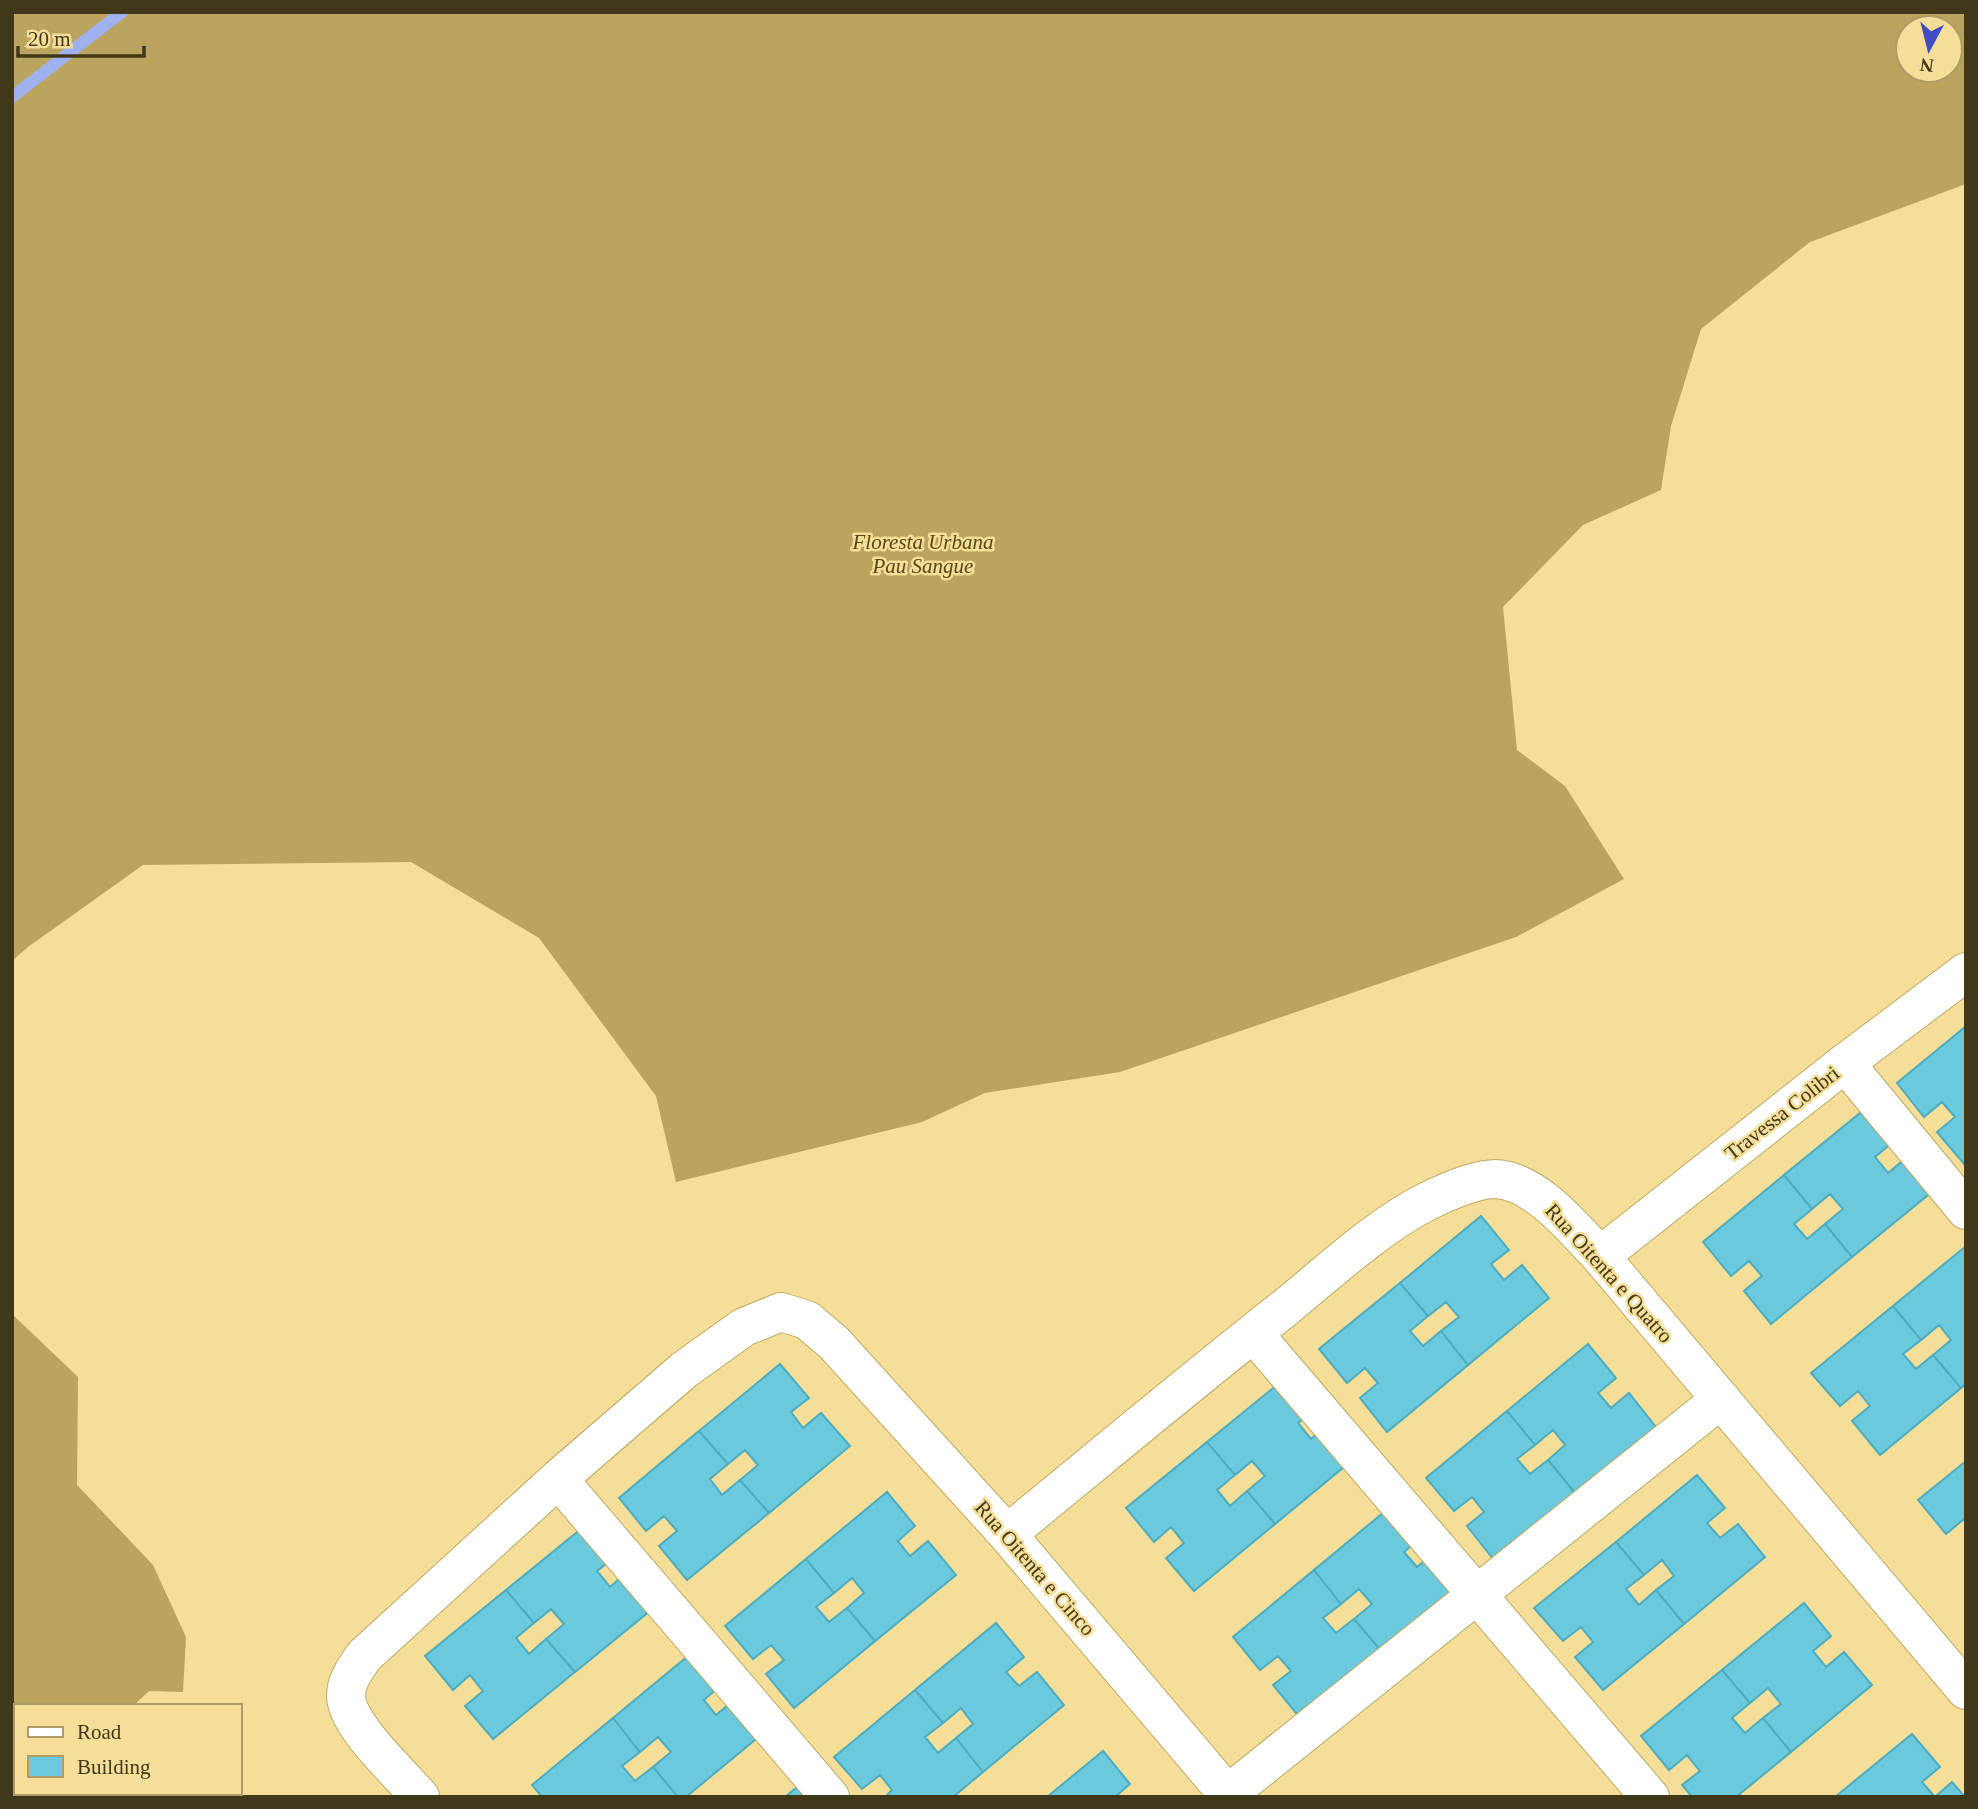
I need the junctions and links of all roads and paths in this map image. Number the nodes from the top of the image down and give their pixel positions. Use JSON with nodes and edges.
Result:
{"nodes":[{"id":1,"x":1966,"y":972,"type":"edge"},
{"id":2,"x":1845,"y":1063,"type":"junction"},
{"id":3,"x":1966,"y":1210,"type":"edge"},
{"id":4,"x":1600,"y":1256,"type":"junction"},
{"id":5,"x":1253,"y":1333,"type":"junction"},
{"id":6,"x":1721,"y":1399,"type":"junction"},
{"id":7,"x":558,"y":1479,"type":"junction"},
{"id":8,"x":1007,"y":1534,"type":"junction"},
{"id":9,"x":1478,"y":1595,"type":"junction"},
{"id":10,"x":1966,"y":1690,"type":"edge"},
{"id":11,"x":416,"y":1796,"type":"edge"},
{"id":12,"x":1229,"y":1796,"type":"edge"},
{"id":13,"x":830,"y":1797,"type":"edge"},
{"id":14,"x":1650,"y":1797,"type":"edge"}],
"edges":[{"from":1,"to":2,"type":"street","name":"Travessa Colibri"},
{"from":2,"to":3,"type":"street"},
{"from":2,"to":4,"type":"street","name":"Travessa Colibri"},
{"from":4,"to":5,"type":"street","name":"Rua Oitenta e Quatro"},
{"from":4,"to":6,"type":"street","name":"Rua Oitenta e Quatro"},
{"from":5,"to":8,"type":"street","name":"Rua Oitenta e Quatro"},
{"from":5,"to":9,"type":"street"},
{"from":6,"to":9,"type":"street"},
{"from":6,"to":10,"type":"street","name":"Rua Oitenta e Quatro"},
{"from":7,"to":8,"type":"street","name":"Rua Oitenta e Cinco"},
{"from":7,"to":11,"type":"street","name":"Rua Oitenta e Cinco"},
{"from":7,"to":13,"type":"street"},
{"from":8,"to":12,"type":"street","name":"Rua Oitenta e Cinco"},
{"from":9,"to":12,"type":"street"},
{"from":9,"to":14,"type":"street"}]}
